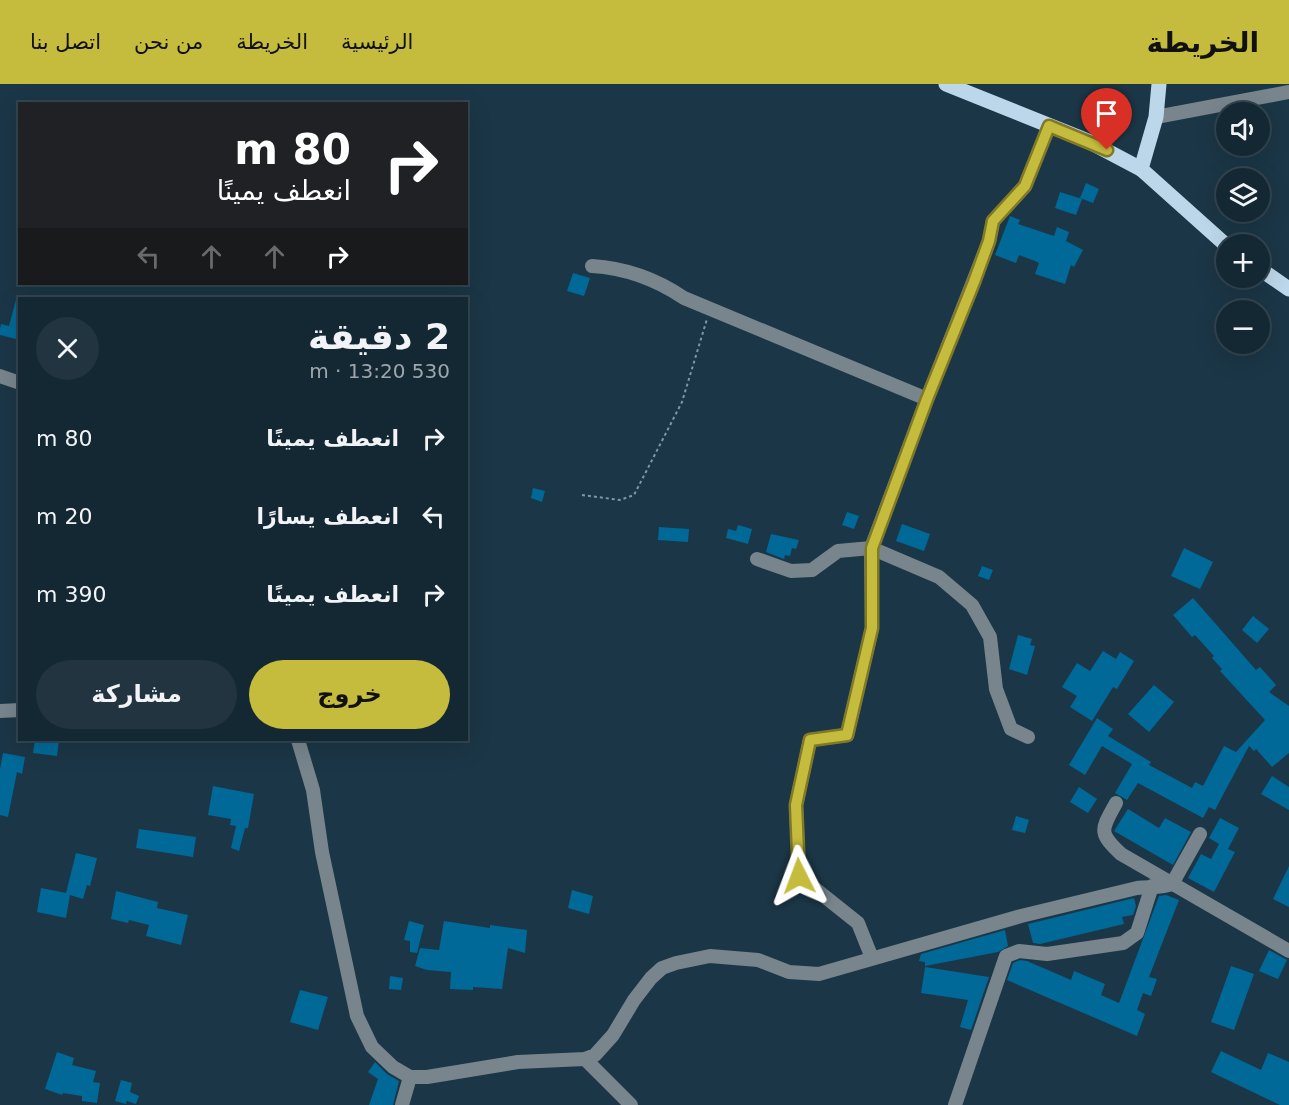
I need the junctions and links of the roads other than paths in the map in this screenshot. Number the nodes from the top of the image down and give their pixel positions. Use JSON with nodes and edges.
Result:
{"nodes":[{"id":1,"x":946,"y":84,"type":"edge"},
{"id":2,"x":1159,"y":84,"type":"edge"},
{"id":3,"x":1289,"y":92,"type":"edge"},
{"id":4,"x":1156,"y":117,"type":"junction"},
{"id":5,"x":1049,"y":126,"type":"junction"},
{"id":6,"x":1141,"y":169,"type":"junction"},
{"id":7,"x":1216,"y":236,"type":"edge"},
{"id":8,"x":592,"y":266,"type":"dead end"},
{"id":9,"x":1270,"y":276,"type":"edge"},
{"id":10,"x":1289,"y":289,"type":"edge"},
{"id":11,"x":0,"y":376,"type":"edge"},
{"id":12,"x":18,"y":382,"type":"edge"},
{"id":13,"x":927,"y":399,"type":"junction"},
{"id":14,"x":872,"y":548,"type":"junction"},
{"id":15,"x":757,"y":559,"type":"dead end"},
{"id":16,"x":18,"y":710,"type":"edge"},
{"id":17,"x":0,"y":711,"type":"edge"},
{"id":18,"x":1029,"y":738,"type":"dead end"},
{"id":19,"x":298,"y":741,"type":"edge"},
{"id":20,"x":1116,"y":803,"type":"dead end"},
{"id":21,"x":1200,"y":834,"type":"dead end"},
{"id":22,"x":1172,"y":884,"type":"junction"},
{"id":23,"x":1152,"y":886,"type":"junction"},
{"id":24,"x":1289,"y":951,"type":"edge"},
{"id":25,"x":872,"y":958,"type":"junction"},
{"id":26,"x":585,"y":1059,"type":"junction"},
{"id":27,"x":410,"y":1077,"type":"junction"},
{"id":28,"x":402,"y":1105,"type":"edge"},
{"id":29,"x":631,"y":1105,"type":"edge"},
{"id":30,"x":955,"y":1105,"type":"edge"}],
"edges":[{"from":1,"to":5,"type":"main road"},
{"from":2,"to":4,"type":"main road"},
{"from":3,"to":4,"type":"street"},
{"from":4,"to":6,"type":"main road"},
{"from":5,"to":6,"type":"main road"},
{"from":5,"to":13,"type":"street"},
{"from":6,"to":7,"type":"main road"},
{"from":8,"to":13,"type":"street"},
{"from":9,"to":10,"type":"main road"},
{"from":11,"to":12,"type":"street"},
{"from":13,"to":14,"type":"street"},
{"from":14,"to":15,"type":"street"},
{"from":14,"to":18,"type":"street"},
{"from":14,"to":25,"type":"street"},
{"from":16,"to":17,"type":"street"},
{"from":19,"to":27,"type":"street"},
{"from":20,"to":22,"type":"street"},
{"from":21,"to":22,"type":"street"},
{"from":22,"to":23,"type":"street"},
{"from":22,"to":24,"type":"street"},
{"from":23,"to":25,"type":"street"},
{"from":23,"to":30,"type":"street"},
{"from":25,"to":26,"type":"street"},
{"from":26,"to":27,"type":"street"},
{"from":26,"to":29,"type":"street"},
{"from":27,"to":28,"type":"street"}]}
